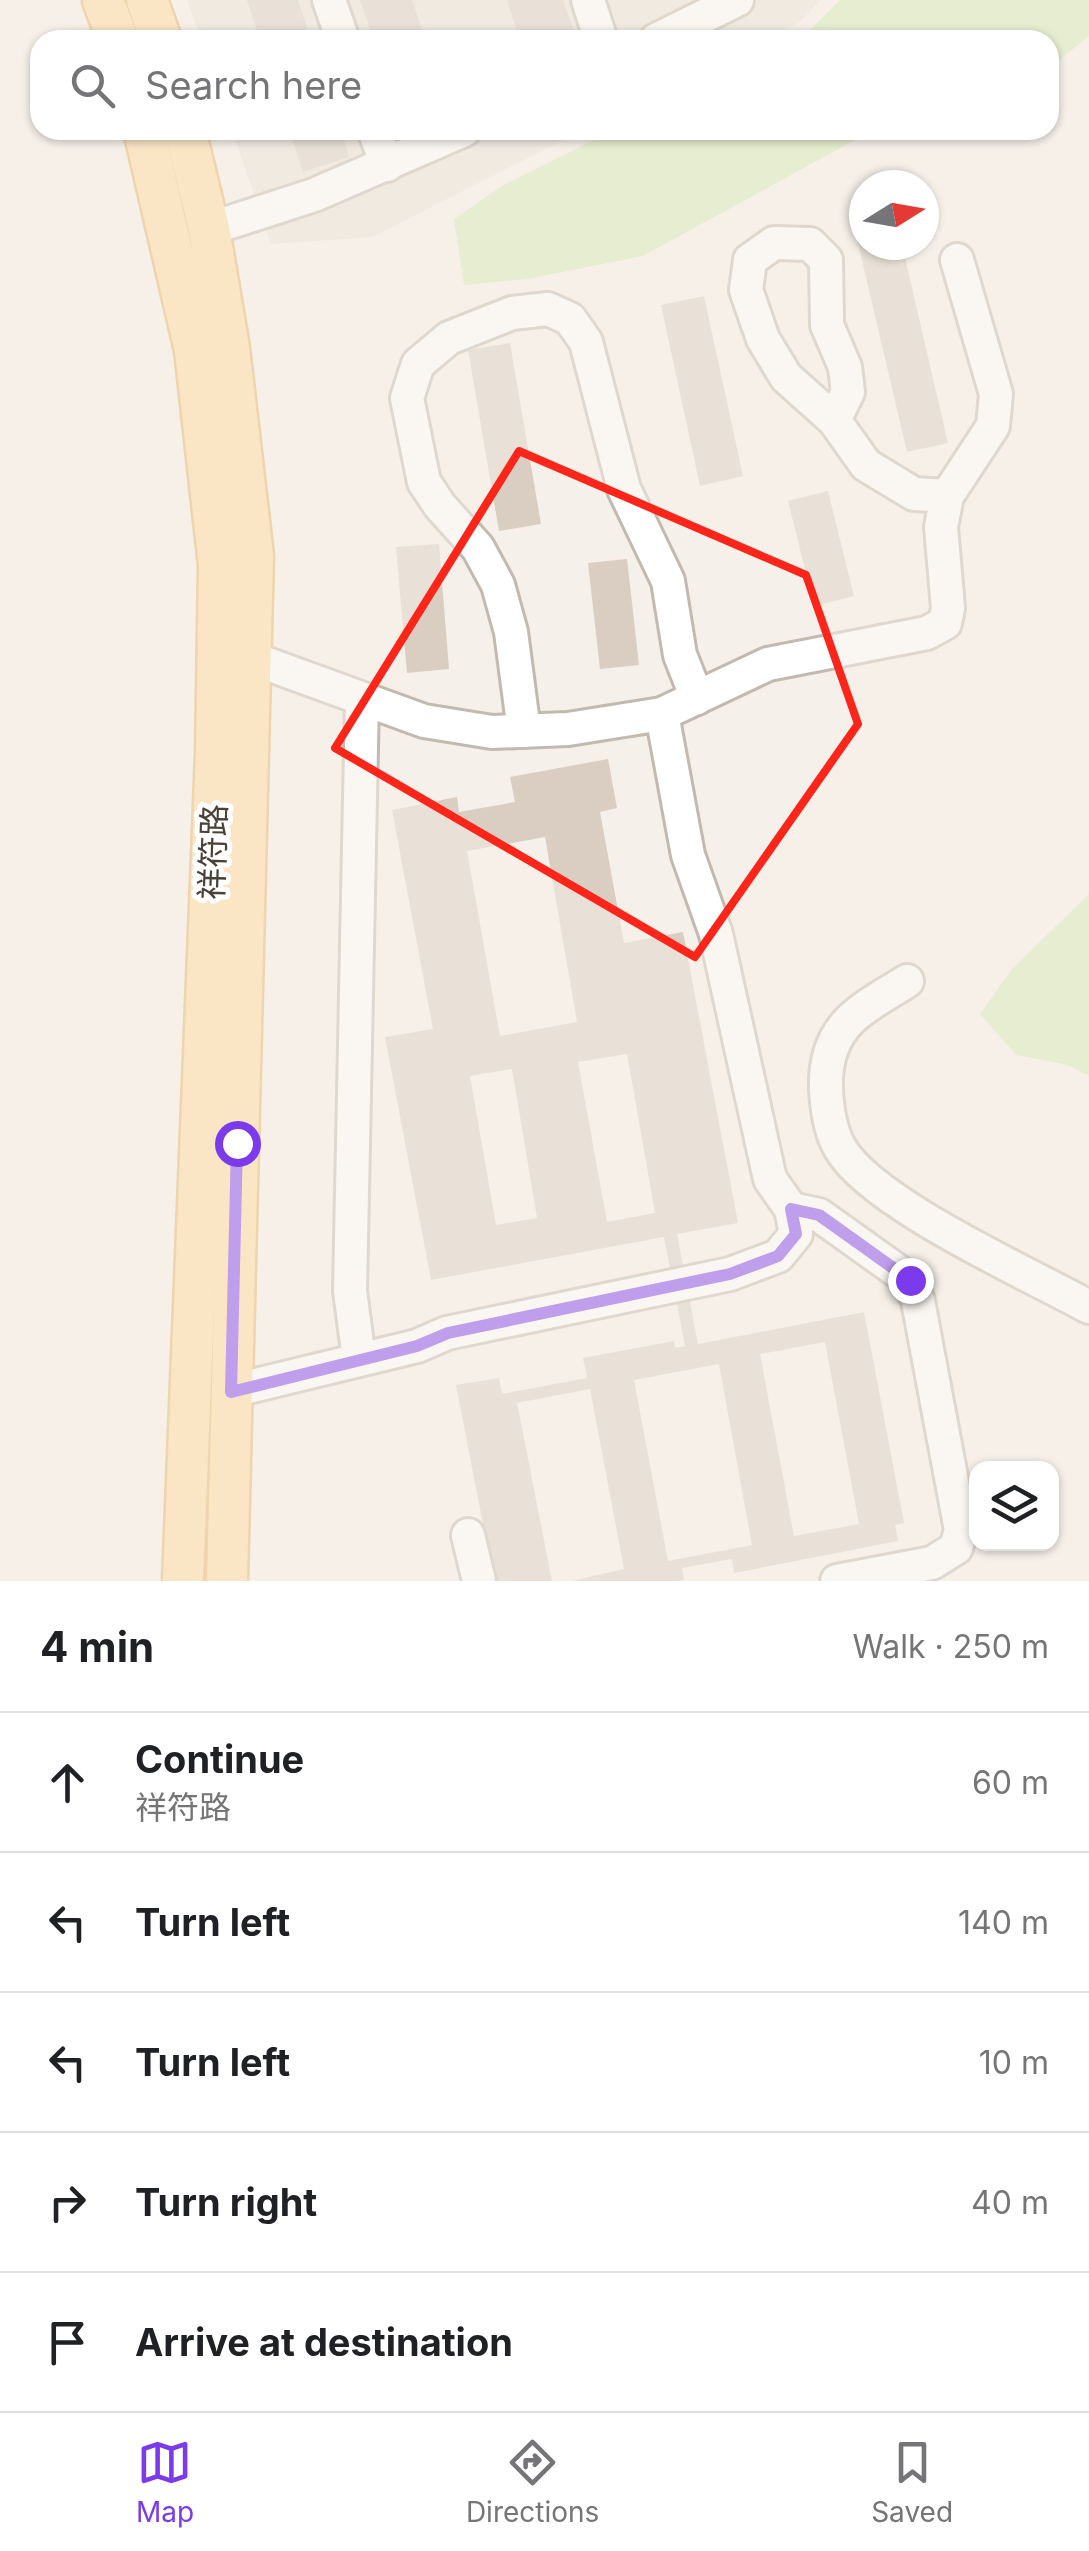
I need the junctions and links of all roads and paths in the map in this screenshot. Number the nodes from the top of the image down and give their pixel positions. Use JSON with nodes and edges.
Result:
{"nodes":[{"id":1,"x":104,"y":0,"type":"edge"},
{"id":2,"x":147,"y":0,"type":"edge"},
{"id":3,"x":329,"y":0,"type":"edge"},
{"id":4,"x":588,"y":0,"type":"edge"},
{"id":5,"x":737,"y":0,"type":"edge"},
{"id":6,"x":114,"y":30,"type":"edge"},
{"id":7,"x":158,"y":30,"type":"edge"},
{"id":8,"x":340,"y":30,"type":"edge"},
{"id":9,"x":598,"y":30,"type":"edge"},
{"id":10,"x":676,"y":30,"type":"edge"},
{"id":11,"x":146,"y":140,"type":"edge"},
{"id":12,"x":186,"y":140,"type":"edge"},
{"id":13,"x":378,"y":140,"type":"edge"},
{"id":14,"x":443,"y":140,"type":"edge"},
{"id":15,"x":387,"y":166,"type":"junction"},
{"id":16,"x":208,"y":229,"type":"junction"},
{"id":17,"x":956,"y":260,"type":"dead end"},
{"id":18,"x":834,"y":420,"type":"junction"},
{"id":19,"x":947,"y":496,"type":"junction"},
{"id":20,"x":251,"y":658,"type":"junction"},
{"id":21,"x":698,"y":698,"type":"junction"},
{"id":22,"x":362,"y":699,"type":"junction"},
{"id":23,"x":662,"y":714,"type":"junction"},
{"id":24,"x":524,"y":730,"type":"junction"},
{"id":25,"x":907,"y":981,"type":"dead end"},
{"id":26,"x":791,"y":1209,"type":"junction"},
{"id":27,"x":1089,"y":1306,"type":"edge"},
{"id":28,"x":359,"y":1359,"type":"junction"},
{"id":29,"x":231,"y":1392,"type":"junction"},
{"id":30,"x":468,"y":1535,"type":"dead end"},
{"id":31,"x":183,"y":1581,"type":"edge"},
{"id":32,"x":226,"y":1581,"type":"edge"},
{"id":33,"x":479,"y":1581,"type":"edge"},
{"id":34,"x":837,"y":1581,"type":"edge"}],
"edges":[{"from":1,"to":6,"type":"main road"},
{"from":2,"to":7,"type":"main road"},
{"from":3,"to":8,"type":"street"},
{"from":4,"to":9,"type":"street"},
{"from":5,"to":10,"type":"street"},
{"from":11,"to":31,"type":"main road","name":"祥符路"},
{"from":12,"to":16,"type":"main road","name":"祥符路"},
{"from":13,"to":15,"type":"street"},
{"from":14,"to":15,"type":"street"},
{"from":15,"to":16,"type":"street"},
{"from":16,"to":20,"type":"main road","name":"祥符路"},
{"from":17,"to":19,"type":"street"},
{"from":18,"to":18,"type":"street"},
{"from":18,"to":19,"type":"street"},
{"from":19,"to":21,"type":"street"},
{"from":20,"to":22,"type":"street"},
{"from":20,"to":29,"type":"main road","name":"祥符路"},
{"from":21,"to":23,"type":"street"},
{"from":21,"to":24,"type":"street"},
{"from":22,"to":24,"type":"street"},
{"from":22,"to":28,"type":"street"},
{"from":23,"to":24,"type":"street"},
{"from":23,"to":26,"type":"street"},
{"from":25,"to":27,"type":"street"},
{"from":26,"to":28,"type":"street"},
{"from":26,"to":34,"type":"street"},
{"from":28,"to":29,"type":"street"},
{"from":29,"to":32,"type":"main road","name":"祥符路"},
{"from":30,"to":33,"type":"street"}]}
